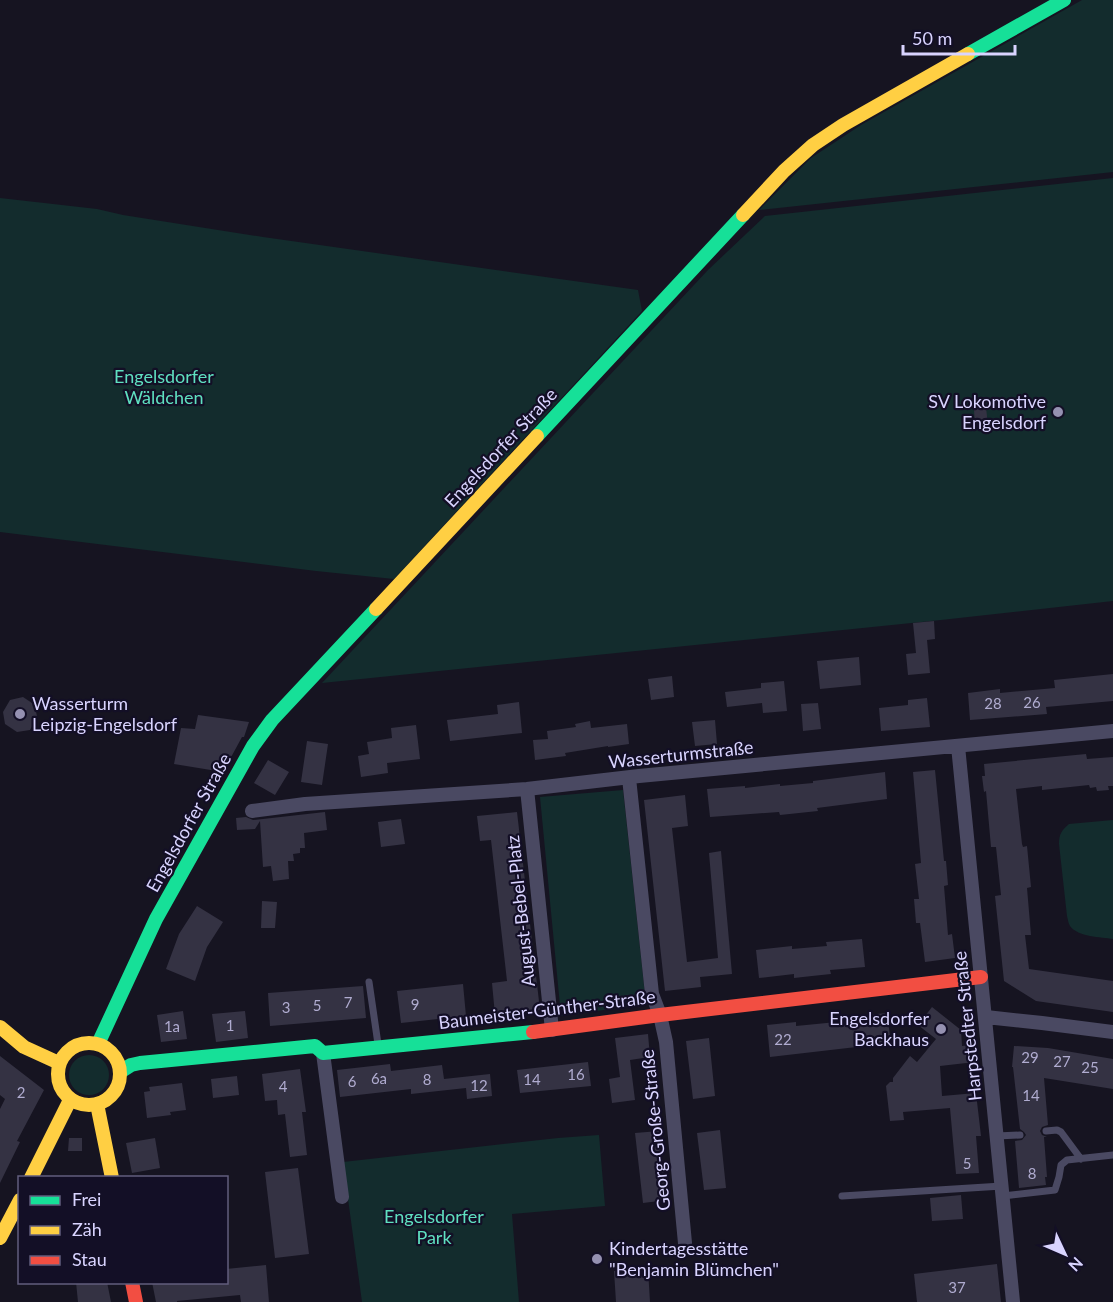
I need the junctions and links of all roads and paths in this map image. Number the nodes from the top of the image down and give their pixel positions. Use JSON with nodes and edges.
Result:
{"nodes":[{"id":1,"x":1064,"y":0,"type":"edge"},
{"id":2,"x":1113,"y":731,"type":"edge"},
{"id":3,"x":958,"y":746,"type":"junction"},
{"id":4,"x":629,"y":778,"type":"junction"},
{"id":5,"x":527,"y":789,"type":"junction"},
{"id":6,"x":252,"y":811,"type":"dead end"},
{"id":7,"x":981,"y":977,"type":"junction"},
{"id":8,"x":369,"y":982,"type":"dead end"},
{"id":9,"x":660,"y":1015,"type":"junction"},
{"id":10,"x":986,"y":1017,"type":"junction"},
{"id":11,"x":0,"y":1027,"type":"edge"},
{"id":12,"x":552,"y":1030,"type":"junction"},
{"id":13,"x":1113,"y":1032,"type":"edge"},
{"id":14,"x":98,"y":1044,"type":"junction"},
{"id":15,"x":378,"y":1047,"type":"junction"},
{"id":16,"x":323,"y":1053,"type":"junction"},
{"id":17,"x":59,"y":1064,"type":"junction"},
{"id":18,"x":120,"y":1072,"type":"junction"},
{"id":19,"x":70,"y":1100,"type":"junction"},
{"id":20,"x":98,"y":1104,"type":"junction"},
{"id":21,"x":1046,"y":1131,"type":"dead end"},
{"id":22,"x":1020,"y":1135,"type":"dead end"},
{"id":23,"x":998,"y":1136,"type":"junction"},
{"id":24,"x":1113,"y":1155,"type":"edge"},
{"id":25,"x":1081,"y":1159,"type":"junction"},
{"id":26,"x":32,"y":1176,"type":"edge"},
{"id":27,"x":112,"y":1176,"type":"edge"},
{"id":28,"x":1002,"y":1191,"type":"junction"},
{"id":29,"x":842,"y":1196,"type":"dead end"},
{"id":30,"x":342,"y":1197,"type":"dead end"},
{"id":31,"x":18,"y":1204,"type":"edge"},
{"id":32,"x":0,"y":1238,"type":"edge"},
{"id":33,"x":685,"y":1243,"type":"dead end"},
{"id":34,"x":132,"y":1284,"type":"edge"},
{"id":35,"x":136,"y":1302,"type":"edge"},
{"id":36,"x":1013,"y":1302,"type":"edge"}],
"edges":[{"from":1,"to":14,"type":"main road","name":"Engelsdorfer Straße"},
{"from":2,"to":3,"type":"street","name":"Wasserturmstraße"},
{"from":3,"to":4,"type":"street","name":"Wasserturmstraße"},
{"from":3,"to":7,"type":"street","name":"Harpstedter Straße"},
{"from":4,"to":5,"type":"street","name":"Wasserturmstraße"},
{"from":4,"to":9,"type":"street"},
{"from":5,"to":6,"type":"street","name":"Wasserturmstraße"},
{"from":5,"to":12,"type":"street","name":"August-Bebel-Platz"},
{"from":7,"to":9,"type":"main road","name":"Baumeister-Günther-Straße"},
{"from":7,"to":10,"type":"street","name":"Harpstedter Straße"},
{"from":8,"to":15,"type":"lane"},
{"from":9,"to":12,"type":"main road","name":"Baumeister-Günther-Straße"},
{"from":9,"to":33,"type":"street","name":"Georg-Große-Straße"},
{"from":10,"to":13,"type":"street"},
{"from":10,"to":23,"type":"street","name":"Harpstedter Straße"},
{"from":11,"to":17,"type":"main road"},
{"from":12,"to":15,"type":"main road","name":"Baumeister-Günther-Straße"},
{"from":14,"to":17,"type":"main road"},
{"from":14,"to":18,"type":"main road"},
{"from":15,"to":16,"type":"main road","name":"Baumeister-Günther-Straße"},
{"from":16,"to":18,"type":"main road","name":"Baumeister-Günther-Straße"},
{"from":16,"to":30,"type":"street"},
{"from":17,"to":19,"type":"main road"},
{"from":18,"to":20,"type":"main road"},
{"from":19,"to":20,"type":"main road"},
{"from":19,"to":26,"type":"main road"},
{"from":20,"to":27,"type":"main road"},
{"from":21,"to":25,"type":"lane"},
{"from":22,"to":23,"type":"lane"},
{"from":23,"to":28,"type":"street","name":"Harpstedter Straße"},
{"from":24,"to":25,"type":"lane"},
{"from":25,"to":28,"type":"lane"},
{"from":28,"to":29,"type":"lane"},
{"from":28,"to":36,"type":"street","name":"Harpstedter Straße"},
{"from":31,"to":32,"type":"main road"},
{"from":34,"to":35,"type":"main road"}]}
